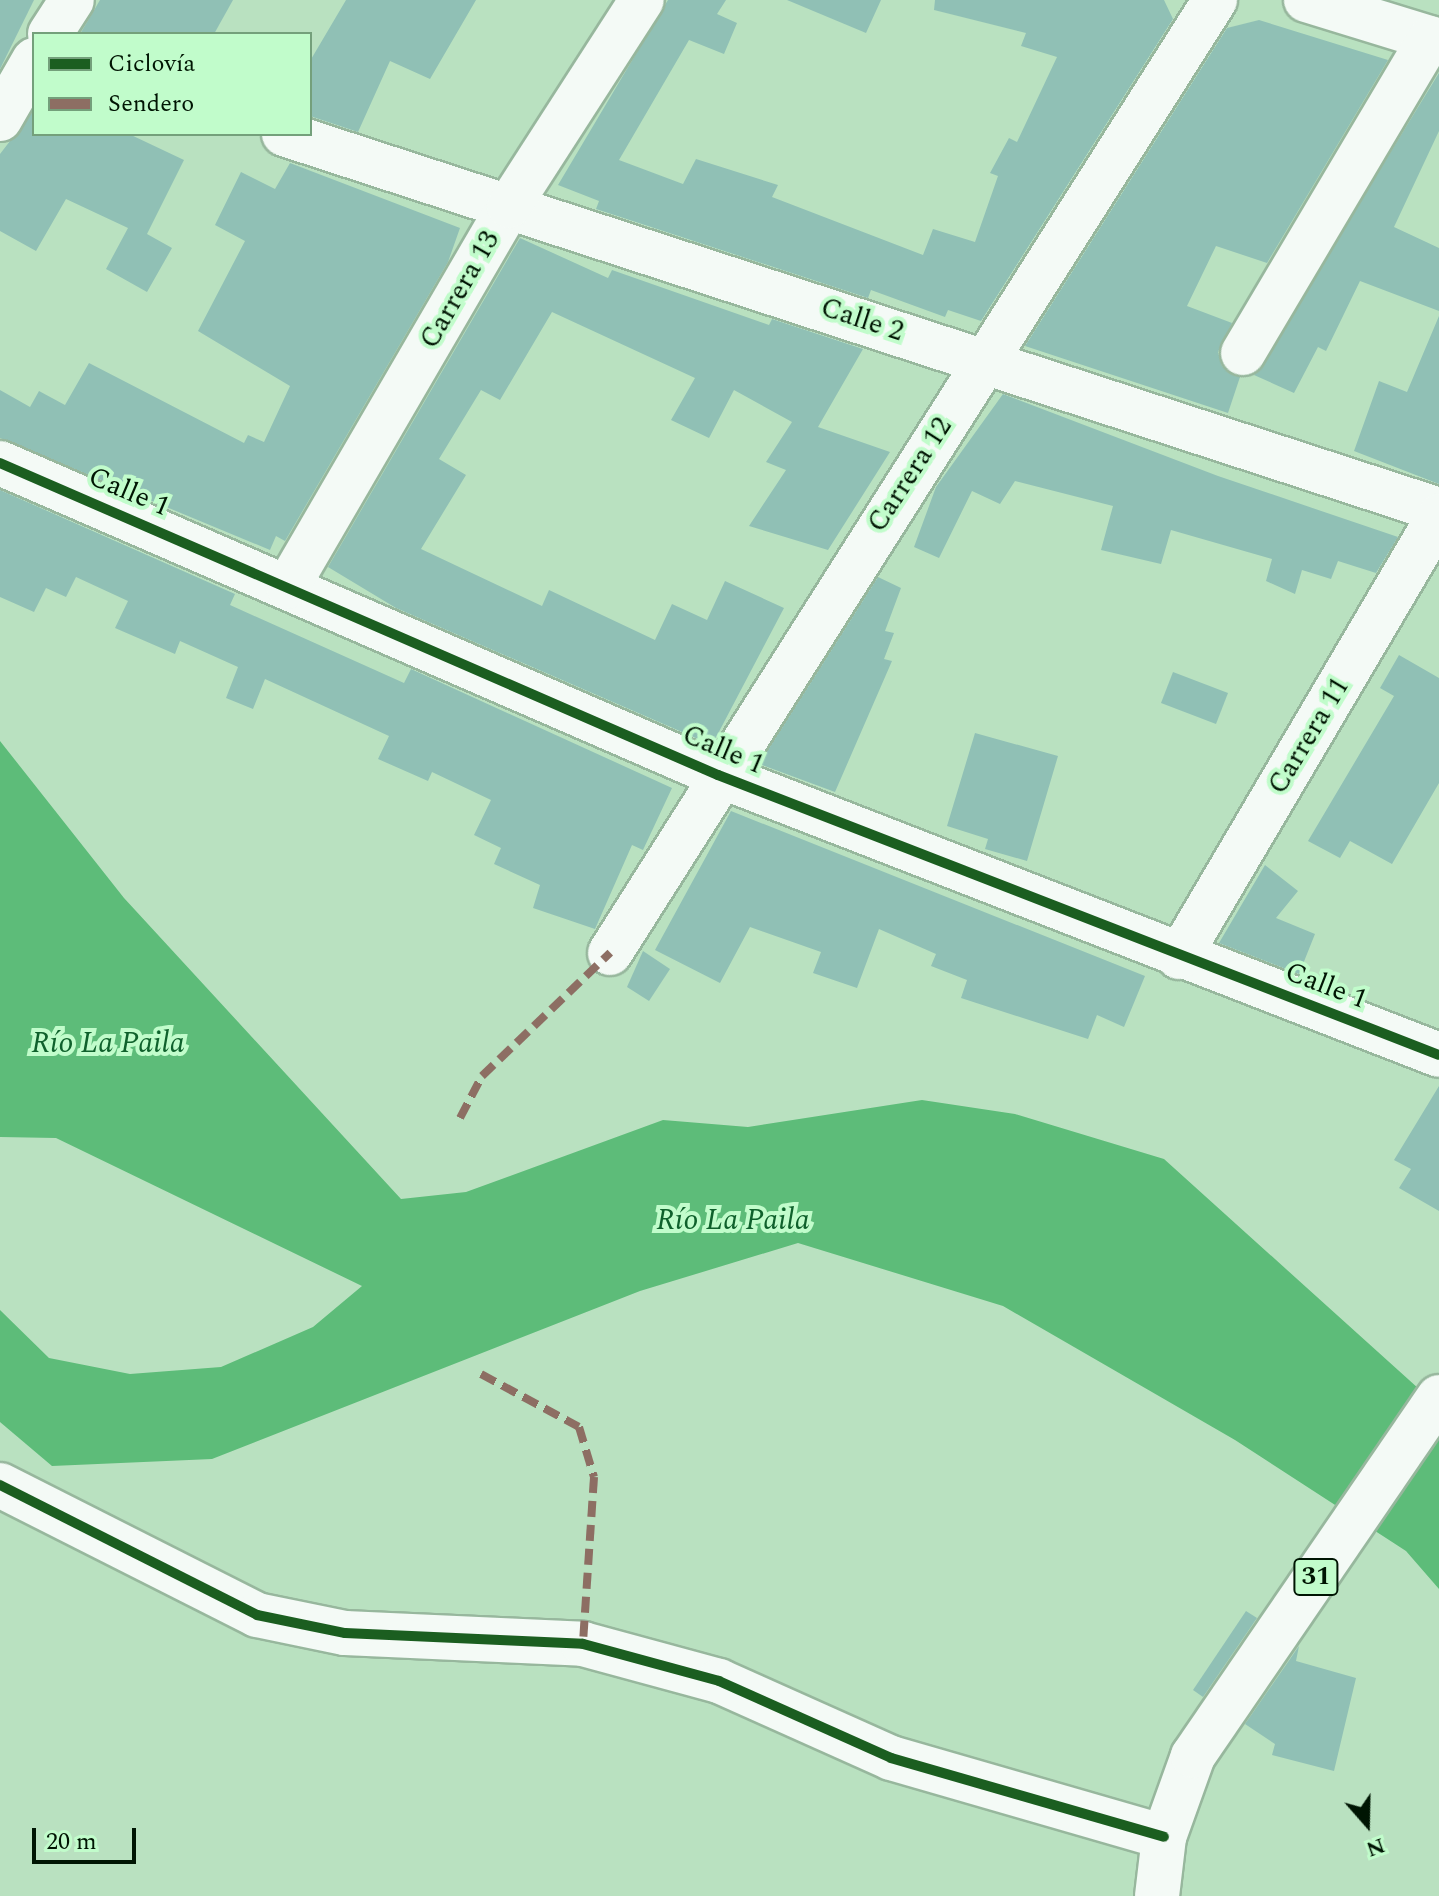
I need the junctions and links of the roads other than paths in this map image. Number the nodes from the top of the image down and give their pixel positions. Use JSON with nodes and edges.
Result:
{"nodes":[{"id":1,"x":72,"y":0,"type":"edge"},
{"id":2,"x":642,"y":0,"type":"edge"},
{"id":3,"x":1215,"y":0,"type":"edge"},
{"id":4,"x":1306,"y":0,"type":"edge"},
{"id":5,"x":51,"y":32,"type":"edge"},
{"id":6,"x":1435,"y":40,"type":"edge"},
{"id":7,"x":0,"y":43,"type":"edge"},
{"id":8,"x":32,"y":56,"type":"edge"},
{"id":9,"x":32,"y":61,"type":"edge"},
{"id":10,"x":0,"y":119,"type":"edge"},
{"id":11,"x":290,"y":136,"type":"edge"},
{"id":12,"x":509,"y":206,"type":"junction"},
{"id":13,"x":1243,"y":353,"type":"dead end"},
{"id":14,"x":984,"y":359,"type":"junction"},
{"id":15,"x":0,"y":463,"type":"edge"},
{"id":16,"x":1439,"y":513,"type":"edge"},
{"id":17,"x":288,"y":586,"type":"junction"},
{"id":18,"x":718,"y":775,"type":"junction"},
{"id":19,"x":610,"y":953,"type":"dead end"},
{"id":20,"x":1179,"y":957,"type":"junction"},
{"id":21,"x":1439,"y":1055,"type":"edge"},
{"id":22,"x":1439,"y":1397,"type":"edge"},
{"id":23,"x":0,"y":1485,"type":"edge"},
{"id":24,"x":1164,"y":1837,"type":"junction"},
{"id":25,"x":1157,"y":1896,"type":"edge"}],
"edges":[{"from":1,"to":5,"type":"street"},
{"from":2,"to":12,"type":"street","name":"Carrera 13"},
{"from":3,"to":14,"type":"street","name":"Carrera 12"},
{"from":4,"to":6,"type":"street"},
{"from":6,"to":13,"type":"street"},
{"from":7,"to":8,"type":"street"},
{"from":9,"to":10,"type":"street"},
{"from":11,"to":12,"type":"street","name":"Calle 2"},
{"from":12,"to":14,"type":"street","name":"Calle 2"},
{"from":12,"to":17,"type":"street","name":"Carrera 13"},
{"from":14,"to":16,"type":"street","name":"Calle 2"},
{"from":14,"to":18,"type":"street","name":"Carrera 12"},
{"from":15,"to":17,"type":"street","name":"Calle 1"},
{"from":16,"to":20,"type":"street","name":"Carrera 11"},
{"from":17,"to":18,"type":"street","name":"Calle 1"},
{"from":18,"to":19,"type":"street","name":"Carrera 12"},
{"from":18,"to":20,"type":"street","name":"Calle 1"},
{"from":20,"to":21,"type":"street","name":"Calle 1"},
{"from":22,"to":24,"type":"street","number":"31"},
{"from":23,"to":24,"type":"street"},
{"from":24,"to":25,"type":"street","number":"31"}]}
